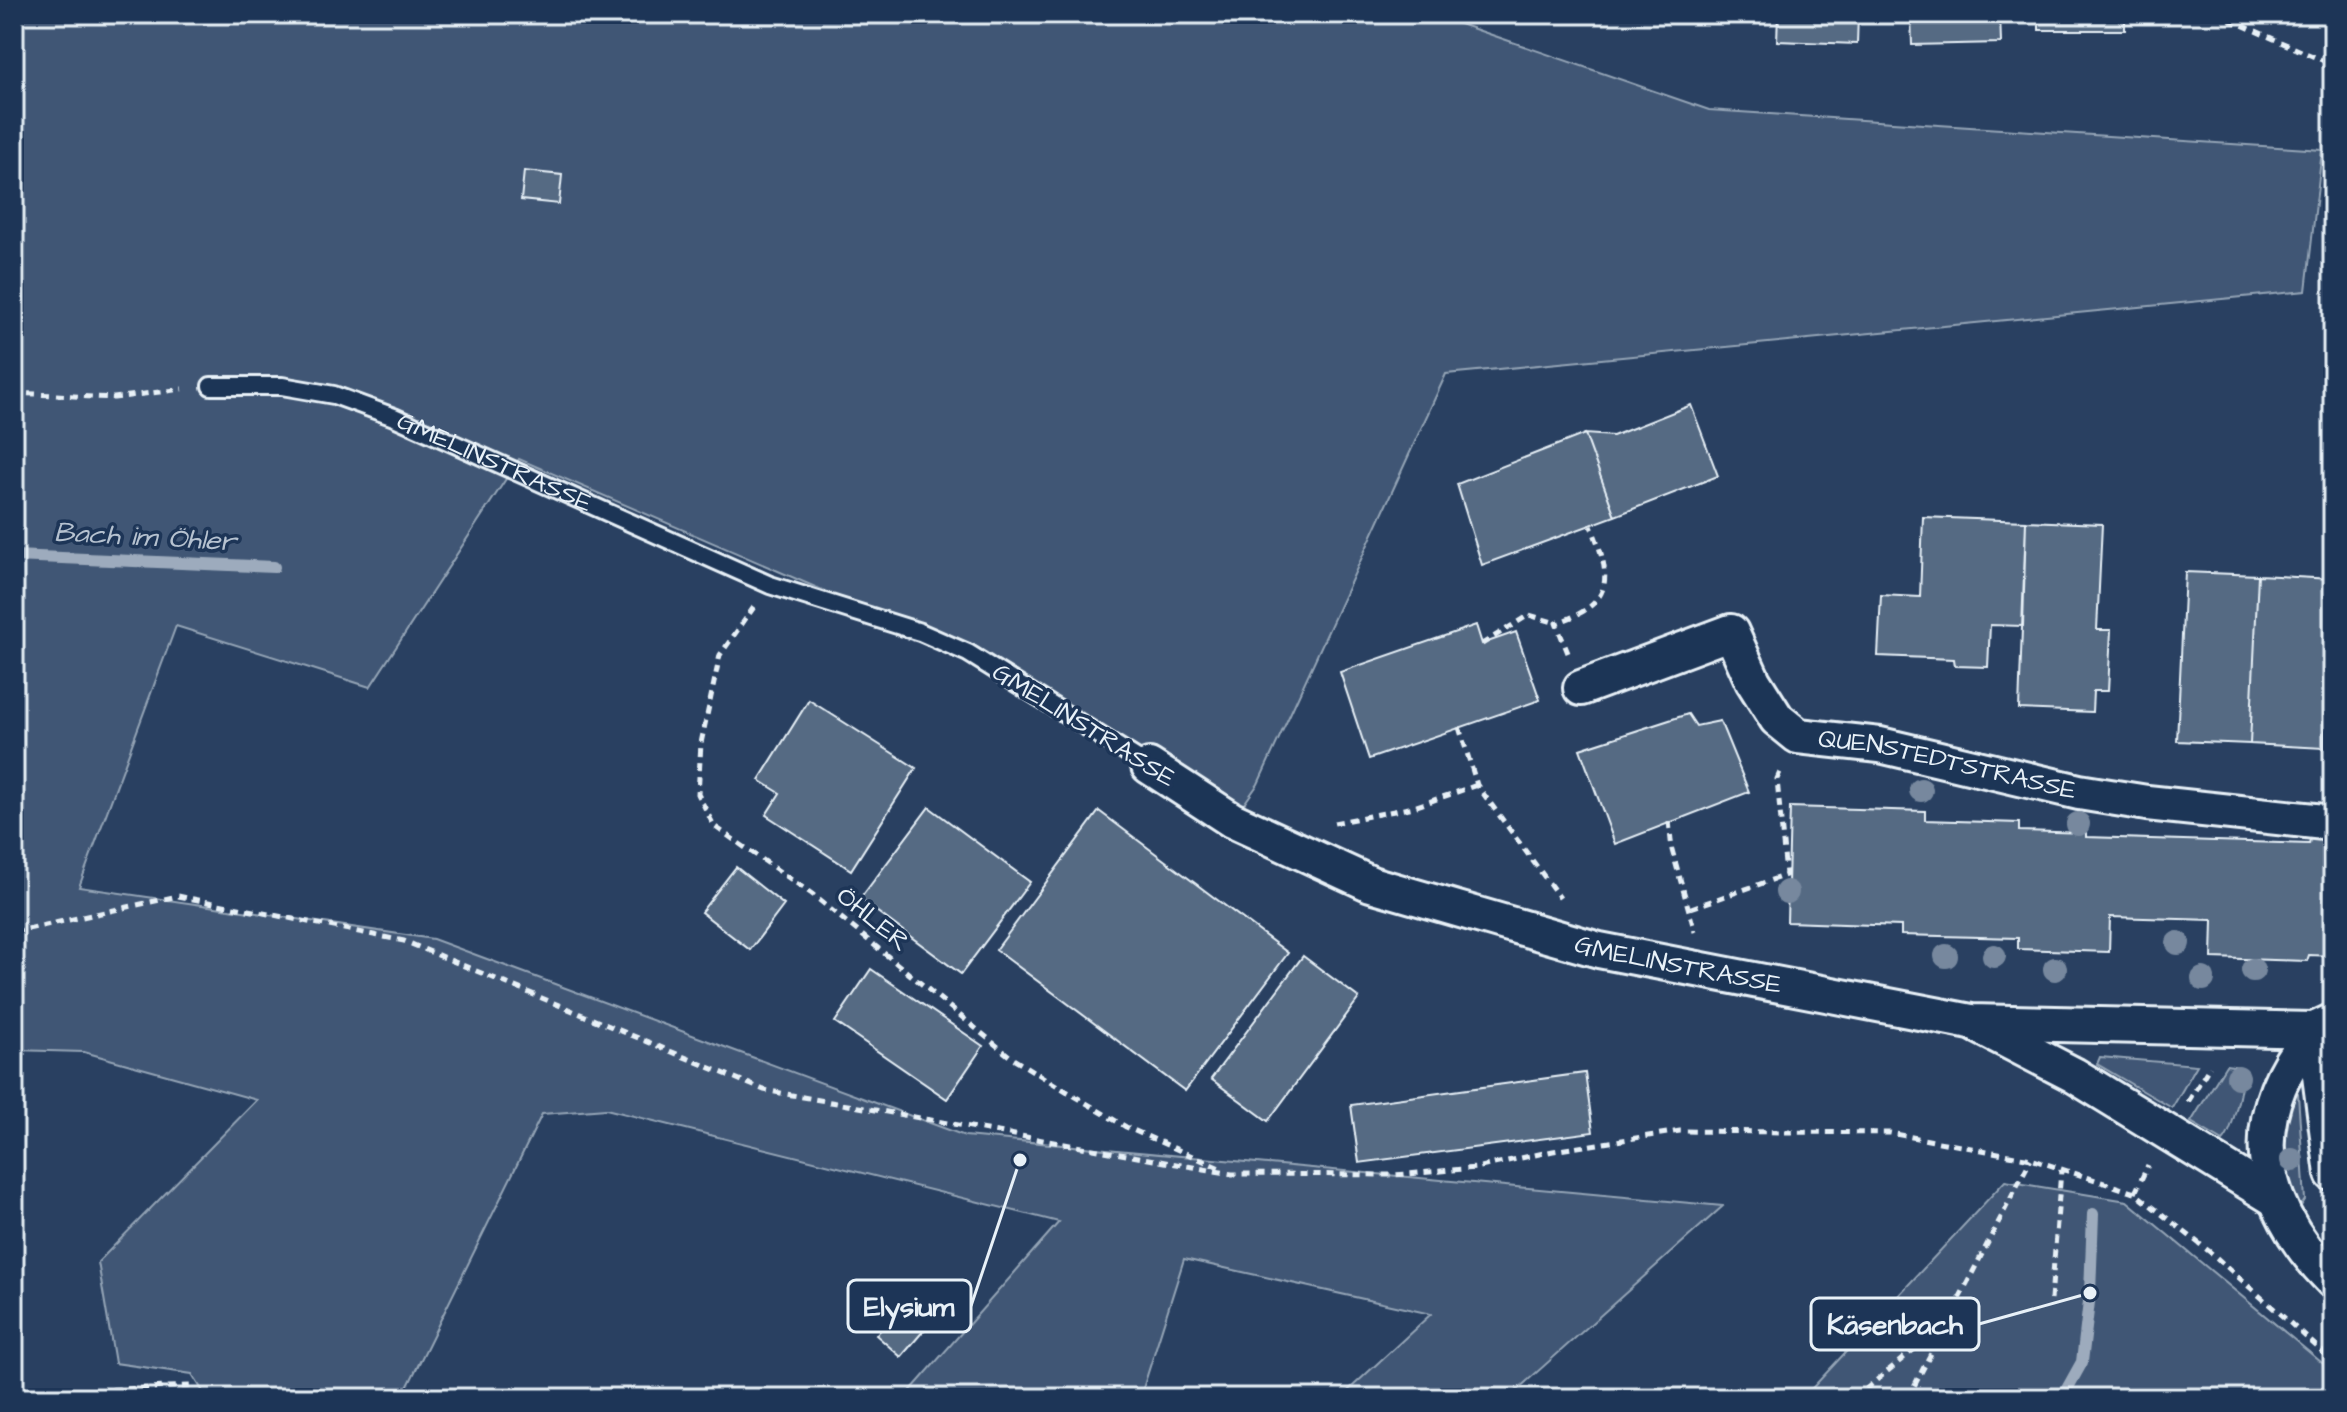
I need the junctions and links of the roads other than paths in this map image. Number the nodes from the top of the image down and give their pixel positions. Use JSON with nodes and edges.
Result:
{"nodes":[{"id":1,"x":211,"y":386,"type":"road end"},
{"id":2,"x":1581,"y":688,"type":"road end"},
{"id":3,"x":1149,"y":766,"type":"joint"},
{"id":4,"x":2333,"y":823,"type":"edge"},
{"id":5,"x":1971,"y":1022,"type":"junction"},
{"id":6,"x":2323,"y":1026,"type":"edge"},
{"id":7,"x":2333,"y":1174,"type":"edge"},
{"id":8,"x":2274,"y":1198,"type":"junction"},
{"id":9,"x":2333,"y":1281,"type":"edge"}],
"edges":[{"from":1,"to":3,"type":"lane","name":"GMELINSTRASSE"},
{"from":2,"to":4,"type":"street","name":"QUENSTEDTSTRASSE"},
{"from":3,"to":5,"type":"street","name":"GMELINSTRASSE"},
{"from":5,"to":6,"type":"street","name":"GMELINSTRASSE"},
{"from":5,"to":8,"type":"street","name":"GMELINSTRASSE"},
{"from":6,"to":7,"type":"street"},
{"from":6,"to":8,"type":"street"},
{"from":8,"to":9,"type":"street"}]}
